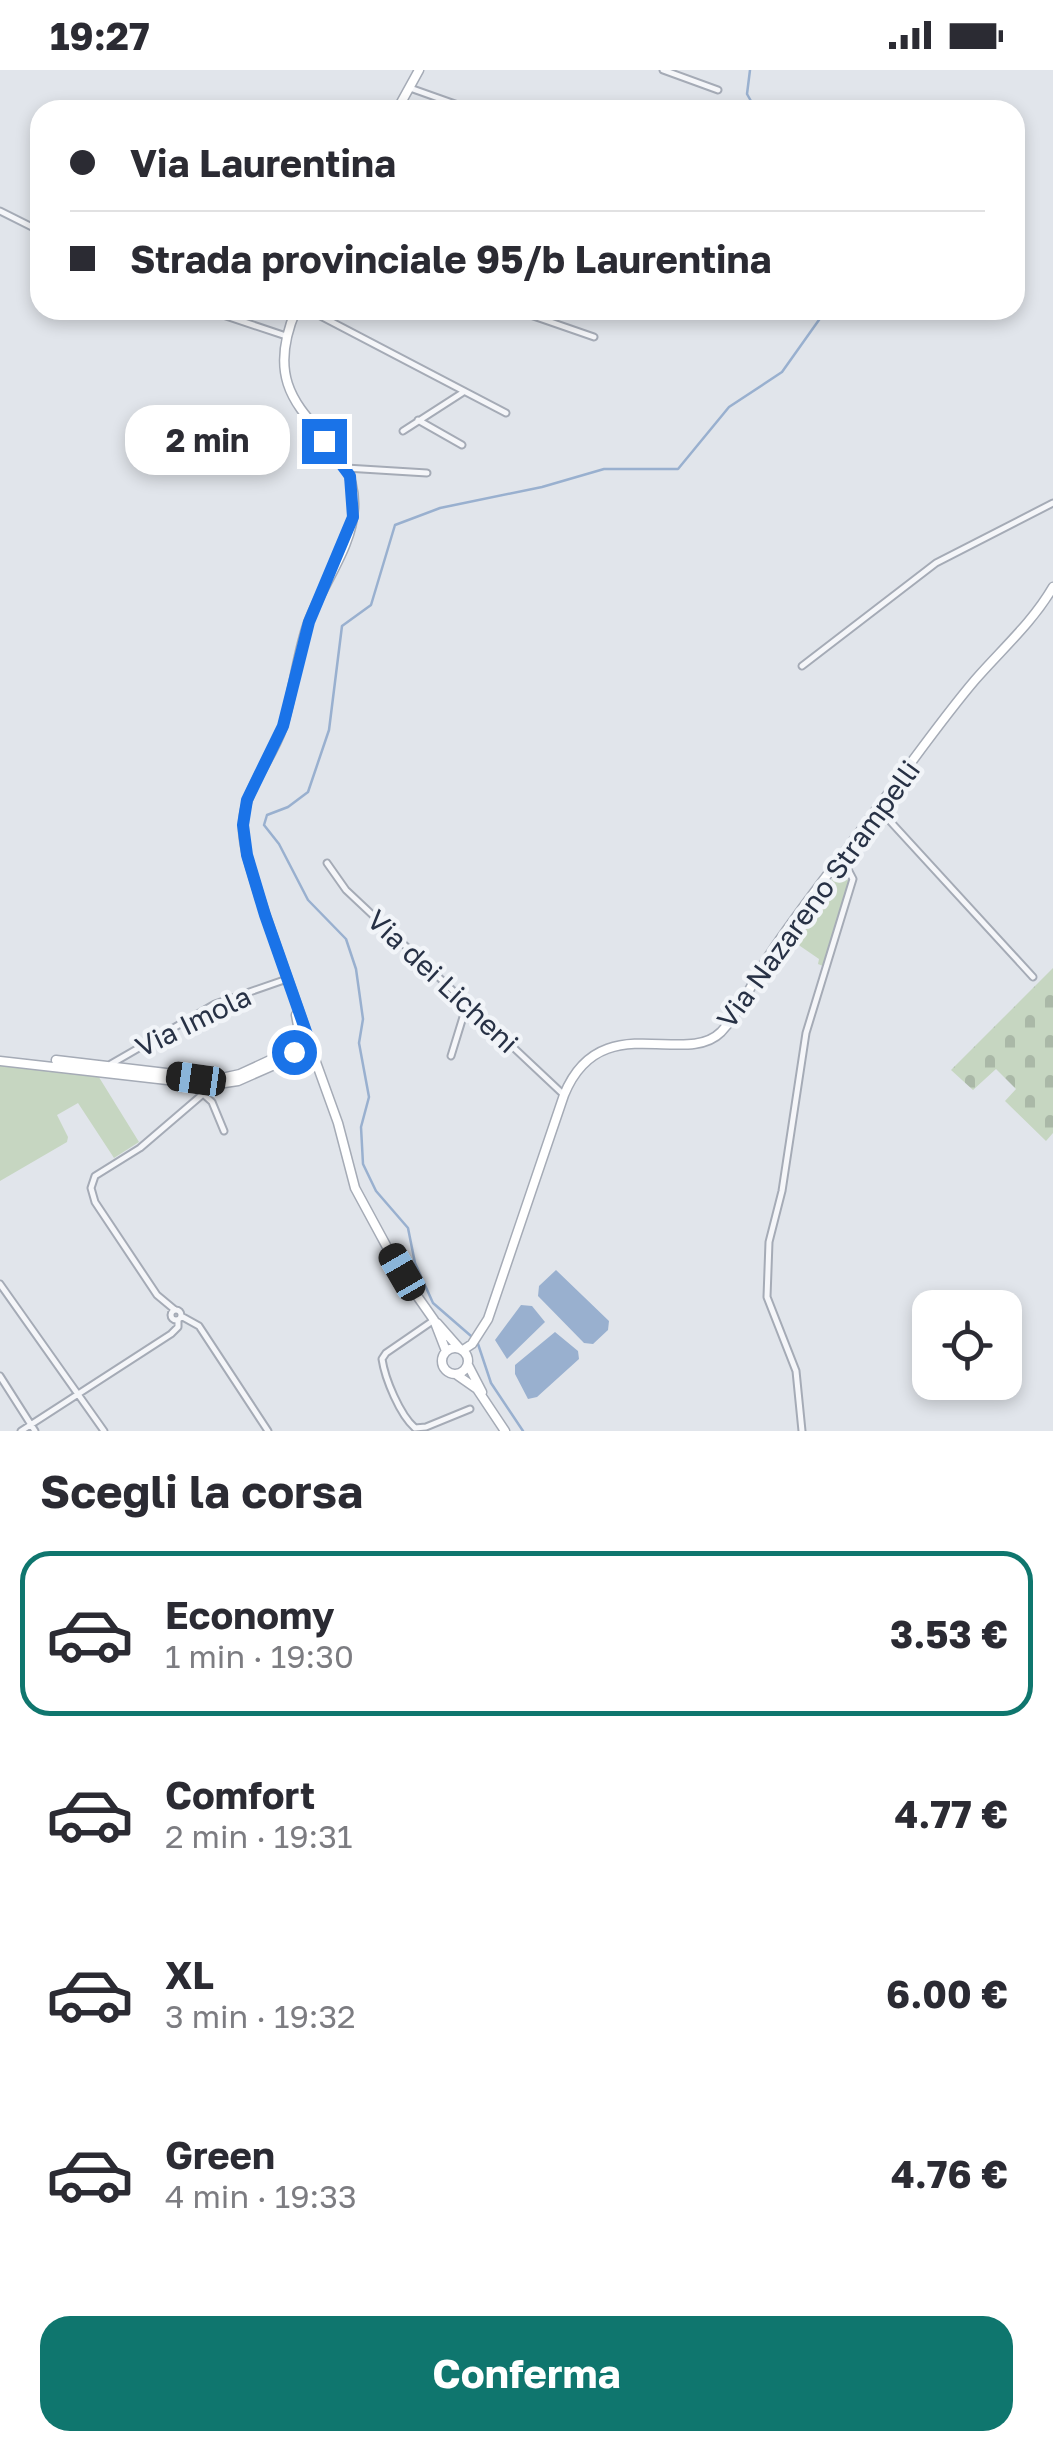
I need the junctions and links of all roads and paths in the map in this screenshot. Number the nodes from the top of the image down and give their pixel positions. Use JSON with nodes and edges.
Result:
{"nodes":[{"id":1,"x":419,"y":70,"type":"edge"},
{"id":2,"x":662,"y":70,"type":"edge"},
{"id":3,"x":410,"y":88,"type":"junction"},
{"id":4,"x":718,"y":90,"type":"dead end"},
{"id":5,"x":403,"y":100,"type":"edge"},
{"id":6,"x":444,"y":100,"type":"edge"},
{"id":7,"x":0,"y":210,"type":"edge"},
{"id":8,"x":30,"y":226,"type":"edge"},
{"id":9,"x":238,"y":320,"type":"edge"},
{"id":10,"x":292,"y":320,"type":"edge"},
{"id":11,"x":328,"y":320,"type":"edge"},
{"id":12,"x":545,"y":320,"type":"edge"},
{"id":13,"x":286,"y":336,"type":"junction"},
{"id":14,"x":594,"y":337,"type":"dead end"},
{"id":15,"x":462,"y":392,"type":"junction"},
{"id":16,"x":506,"y":413,"type":"dead end"},
{"id":17,"x":418,"y":420,"type":"junction"},
{"id":18,"x":403,"y":430,"type":"dead end"},
{"id":19,"x":462,"y":445,"type":"dead end"},
{"id":20,"x":346,"y":468,"type":"junction"},
{"id":21,"x":426,"y":473,"type":"dead end"},
{"id":22,"x":1053,"y":503,"type":"edge"},
{"id":23,"x":1053,"y":587,"type":"edge"},
{"id":24,"x":802,"y":666,"type":"dead end"},
{"id":25,"x":878,"y":808,"type":"junction"},
{"id":26,"x":842,"y":858,"type":"junction"},
{"id":27,"x":327,"y":863,"type":"dead end"},
{"id":28,"x":1033,"y":976,"type":"dead end"},
{"id":29,"x":288,"y":979,"type":"junction"},
{"id":30,"x":291,"y":991,"type":"junction"},
{"id":31,"x":467,"y":1004,"type":"junction"},
{"id":32,"x":311,"y":1047,"type":"junction"},
{"id":33,"x":297,"y":1051,"type":"junction"},
{"id":34,"x":451,"y":1056,"type":"dead end"},
{"id":35,"x":0,"y":1059,"type":"edge"},
{"id":36,"x":105,"y":1068,"type":"junction"},
{"id":37,"x":319,"y":1072,"type":"junction"},
{"id":38,"x":203,"y":1090,"type":"junction"},
{"id":39,"x":564,"y":1095,"type":"junction"},
{"id":40,"x":224,"y":1131,"type":"dead end"},
{"id":41,"x":0,"y":1284,"type":"edge"},
{"id":42,"x":180,"y":1318,"type":"junction"},
{"id":43,"x":434,"y":1320,"type":"junction"},
{"id":44,"x":461,"y":1349,"type":"junction"},
{"id":45,"x":446,"y":1351,"type":"junction"},
{"id":46,"x":468,"y":1365,"type":"junction"},
{"id":47,"x":454,"y":1374,"type":"junction"},
{"id":48,"x":0,"y":1376,"type":"edge"},
{"id":49,"x":78,"y":1394,"type":"junction"},
{"id":50,"x":484,"y":1396,"type":"junction"},
{"id":51,"x":470,"y":1409,"type":"dead end"},
{"id":52,"x":34,"y":1427,"type":"edge"},
{"id":53,"x":21,"y":1431,"type":"edge"},
{"id":54,"x":104,"y":1431,"type":"edge"},
{"id":55,"x":268,"y":1431,"type":"edge"},
{"id":56,"x":505,"y":1431,"type":"edge"},
{"id":57,"x":802,"y":1431,"type":"edge"}],
"edges":[{"from":1,"to":3,"type":"street"},
{"from":2,"to":4,"type":"street"},
{"from":3,"to":5,"type":"street"},
{"from":3,"to":6,"type":"street"},
{"from":7,"to":8,"type":"street"},
{"from":9,"to":13,"type":"street"},
{"from":10,"to":13,"type":"street"},
{"from":11,"to":15,"type":"street"},
{"from":12,"to":14,"type":"street"},
{"from":13,"to":20,"type":"street"},
{"from":15,"to":16,"type":"street"},
{"from":15,"to":17,"type":"street"},
{"from":17,"to":18,"type":"street"},
{"from":17,"to":19,"type":"street"},
{"from":20,"to":21,"type":"street"},
{"from":20,"to":29,"type":"street"},
{"from":22,"to":24,"type":"street"},
{"from":23,"to":25,"type":"street","name":"Via Nazareno Strampelli"},
{"from":25,"to":26,"type":"street","name":"Via Nazareno Strampelli"},
{"from":25,"to":28,"type":"street"},
{"from":26,"to":39,"type":"street","name":"Via Nazareno Strampelli"},
{"from":26,"to":57,"type":"street"},
{"from":27,"to":31,"type":"street","name":"Via dei Licheni"},
{"from":29,"to":30,"type":"street"},
{"from":29,"to":36,"type":"street","name":"Via Imola"},
{"from":30,"to":32,"type":"street"},
{"from":30,"to":33,"type":"street"},
{"from":31,"to":34,"type":"street"},
{"from":31,"to":39,"type":"street","name":"Via dei Licheni"},
{"from":32,"to":33,"type":"street"},
{"from":32,"to":33,"type":"street"},
{"from":32,"to":37,"type":"street"},
{"from":33,"to":36,"type":"street"},
{"from":33,"to":37,"type":"street"},
{"from":33,"to":38,"type":"street"},
{"from":35,"to":36,"type":"street"},
{"from":36,"to":38,"type":"street"},
{"from":37,"to":43,"type":"street"},
{"from":38,"to":40,"type":"street"},
{"from":38,"to":42,"type":"street"},
{"from":39,"to":44,"type":"street","name":"Via Nazareno Strampelli"},
{"from":41,"to":49,"type":"street"},
{"from":42,"to":49,"type":"street"},
{"from":42,"to":55,"type":"street"},
{"from":43,"to":44,"type":"street"},
{"from":43,"to":45,"type":"street"},
{"from":43,"to":51,"type":"street"},
{"from":44,"to":45,"type":"street"},
{"from":44,"to":46,"type":"street"},
{"from":45,"to":47,"type":"street"},
{"from":46,"to":47,"type":"street"},
{"from":46,"to":50,"type":"street"},
{"from":47,"to":50,"type":"street"},
{"from":48,"to":52,"type":"street"},
{"from":49,"to":52,"type":"street"},
{"from":49,"to":54,"type":"street"},
{"from":50,"to":56,"type":"street"},
{"from":52,"to":53,"type":"street"}]}
